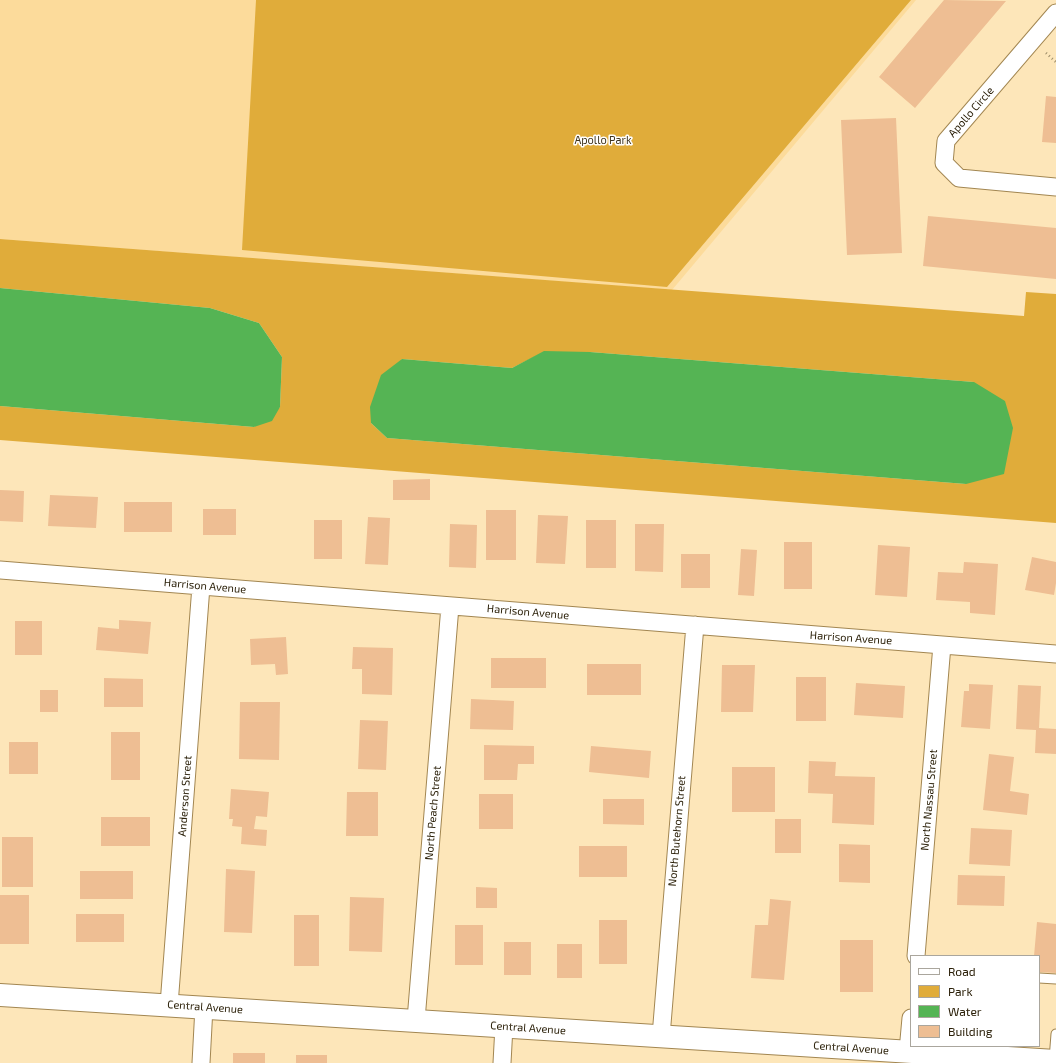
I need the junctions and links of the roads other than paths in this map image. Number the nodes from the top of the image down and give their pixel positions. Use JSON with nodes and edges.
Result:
{"nodes":[{"id":1,"x":1056,"y":13,"type":"edge"},
{"id":2,"x":1056,"y":187,"type":"edge"},
{"id":3,"x":0,"y":570,"type":"edge"},
{"id":4,"x":201,"y":586,"type":"junction"},
{"id":5,"x":450,"y":606,"type":"junction"},
{"id":6,"x":694,"y":625,"type":"junction"},
{"id":7,"x":942,"y":645,"type":"junction"},
{"id":8,"x":1056,"y":654,"type":"edge"},
{"id":9,"x":916,"y":955,"type":"edge"},
{"id":10,"x":1040,"y":978,"type":"edge"},
{"id":11,"x":1056,"y":979,"type":"edge"},
{"id":12,"x":0,"y":995,"type":"edge"},
{"id":13,"x":169,"y":1005,"type":"junction"},
{"id":14,"x":204,"y":1008,"type":"junction"},
{"id":15,"x":416,"y":1020,"type":"junction"},
{"id":16,"x":504,"y":1026,"type":"junction"},
{"id":17,"x":910,"y":1029,"type":"edge"},
{"id":18,"x":1056,"y":1034,"type":"edge"},
{"id":19,"x":661,"y":1036,"type":"junction"},
{"id":20,"x":908,"y":1051,"type":"junction"},
{"id":21,"x":1055,"y":1060,"type":"edge"},
{"id":22,"x":201,"y":1063,"type":"edge"},
{"id":23,"x":502,"y":1063,"type":"edge"}],
"edges":[{"from":1,"to":2,"type":"street","name":"Apollo Circle"},
{"from":3,"to":4,"type":"street","name":"Harrison Avenue"},
{"from":4,"to":5,"type":"street","name":"Harrison Avenue"},
{"from":4,"to":13,"type":"street","name":"Anderson Street"},
{"from":5,"to":6,"type":"street","name":"Harrison Avenue"},
{"from":5,"to":15,"type":"street","name":"North Peach Street"},
{"from":6,"to":7,"type":"street","name":"Harrison Avenue"},
{"from":6,"to":19,"type":"street","name":"North Butehorn Street"},
{"from":7,"to":8,"type":"street","name":"Harrison Avenue"},
{"from":7,"to":9,"type":"street","name":"North Nassau Street"},
{"from":10,"to":11,"type":"lane"},
{"from":12,"to":13,"type":"main road","name":"Central Avenue"},
{"from":13,"to":14,"type":"main road","name":"Central Avenue"},
{"from":14,"to":15,"type":"main road","name":"Central Avenue"},
{"from":14,"to":22,"type":"street"},
{"from":15,"to":16,"type":"main road","name":"Central Avenue"},
{"from":16,"to":19,"type":"main road","name":"Central Avenue"},
{"from":16,"to":23,"type":"street"},
{"from":17,"to":20,"type":"street"},
{"from":18,"to":21,"type":"lane"},
{"from":19,"to":20,"type":"main road","name":"Central Avenue"},
{"from":20,"to":21,"type":"main road","name":"Central Avenue"}]}
